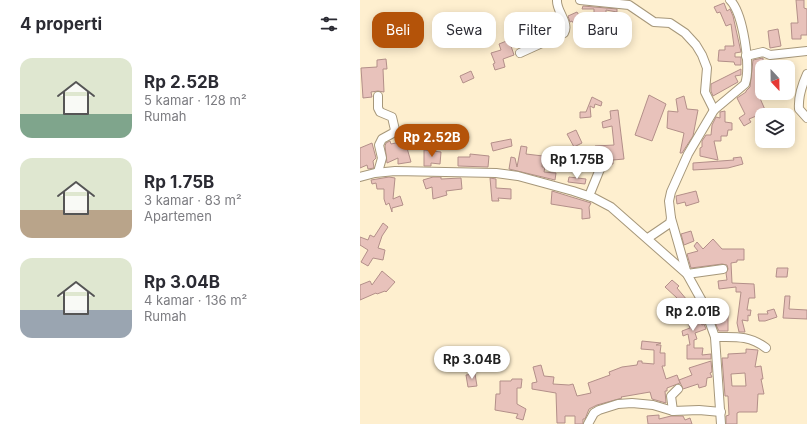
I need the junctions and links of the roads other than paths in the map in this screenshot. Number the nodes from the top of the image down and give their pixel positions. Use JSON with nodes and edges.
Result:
{"nodes":[{"id":1,"x":556,"y":0,"type":"edge"},
{"id":2,"x":580,"y":0,"type":"edge"},
{"id":3,"x":732,"y":1,"type":"edge"},
{"id":4,"x":807,"y":51,"type":"edge"},
{"id":5,"x":520,"y":53,"type":"dead end"},
{"id":6,"x":746,"y":56,"type":"junction"},
{"id":7,"x":807,"y":74,"type":"edge"},
{"id":8,"x":378,"y":96,"type":"dead end"},
{"id":9,"x":714,"y":110,"type":"junction"},
{"id":10,"x":807,"y":118,"type":"edge"},
{"id":11,"x":600,"y":169,"type":"dead end"},
{"id":12,"x":378,"y":172,"type":"junction"},
{"id":13,"x":360,"y":177,"type":"edge"},
{"id":14,"x":589,"y":196,"type":"junction"},
{"id":15,"x":671,"y":218,"type":"junction"},
{"id":16,"x":648,"y":238,"type":"junction"},
{"id":17,"x":723,"y":269,"type":"dead end"},
{"id":18,"x":687,"y":274,"type":"junction"},
{"id":19,"x":715,"y":337,"type":"junction"},
{"id":20,"x":766,"y":348,"type":"dead end"},
{"id":21,"x":678,"y":389,"type":"dead end"},
{"id":22,"x":673,"y":411,"type":"junction"},
{"id":23,"x":721,"y":412,"type":"junction"},
{"id":24,"x":588,"y":424,"type":"edge"},
{"id":25,"x":721,"y":424,"type":"edge"}],
"edges":[{"from":1,"to":5,"type":"street"},
{"from":2,"to":9,"type":"street"},
{"from":3,"to":6,"type":"street"},
{"from":4,"to":6,"type":"street"},
{"from":6,"to":9,"type":"street"},
{"from":7,"to":10,"type":"street"},
{"from":8,"to":12,"type":"street"},
{"from":9,"to":15,"type":"street"},
{"from":11,"to":14,"type":"street"},
{"from":12,"to":13,"type":"street"},
{"from":12,"to":14,"type":"street"},
{"from":14,"to":16,"type":"street"},
{"from":15,"to":16,"type":"street"},
{"from":15,"to":18,"type":"street"},
{"from":16,"to":18,"type":"street"},
{"from":17,"to":18,"type":"street"},
{"from":18,"to":19,"type":"street"},
{"from":19,"to":20,"type":"street"},
{"from":19,"to":23,"type":"street"},
{"from":21,"to":22,"type":"street"},
{"from":22,"to":23,"type":"street"},
{"from":22,"to":24,"type":"street"},
{"from":23,"to":25,"type":"street"}]}
